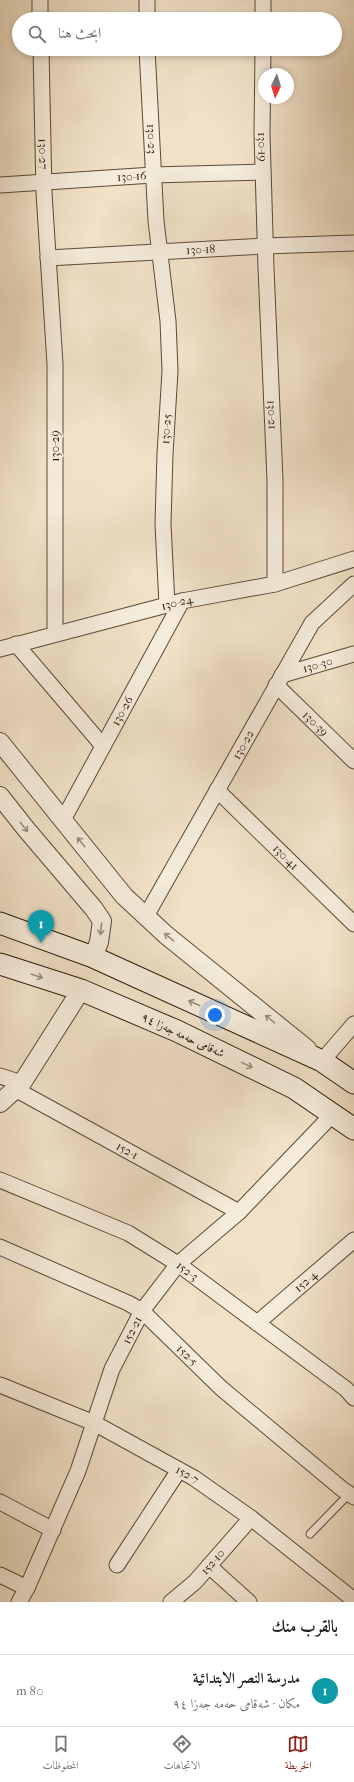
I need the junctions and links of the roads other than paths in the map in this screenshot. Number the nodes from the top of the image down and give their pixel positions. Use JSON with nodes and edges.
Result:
{"nodes":[{"id":1,"x":40,"y":0,"type":"edge"},
{"id":2,"x":147,"y":0,"type":"edge"},
{"id":3,"x":263,"y":0,"type":"edge"},
{"id":4,"x":40,"y":12,"type":"edge"},
{"id":5,"x":147,"y":12,"type":"edge"},
{"id":6,"x":263,"y":12,"type":"edge"},
{"id":7,"x":41,"y":56,"type":"edge"},
{"id":8,"x":147,"y":56,"type":"edge"},
{"id":9,"x":263,"y":56,"type":"edge"},
{"id":10,"x":263,"y":172,"type":"junction"},
{"id":11,"x":153,"y":175,"type":"junction"},
{"id":12,"x":44,"y":183,"type":"junction"},
{"id":13,"x":0,"y":185,"type":"edge"},
{"id":14,"x":354,"y":243,"type":"edge"},
{"id":15,"x":265,"y":246,"type":"junction"},
{"id":16,"x":159,"y":253,"type":"junction"},
{"id":17,"x":48,"y":258,"type":"junction"},
{"id":18,"x":354,"y":559,"type":"edge"},
{"id":19,"x":275,"y":584,"type":"junction"},
{"id":20,"x":351,"y":591,"type":"edge"},
{"id":21,"x":182,"y":601,"type":"junction"},
{"id":22,"x":167,"y":605,"type":"junction"},
{"id":23,"x":55,"y":634,"type":"junction"},
{"id":24,"x":16,"y":644,"type":"junction"},
{"id":25,"x":0,"y":648,"type":"edge"},
{"id":26,"x":354,"y":654,"type":"edge"},
{"id":27,"x":279,"y":680,"type":"junction"},
{"id":28,"x":0,"y":742,"type":"edge"},
{"id":29,"x":103,"y":746,"type":"junction"},
{"id":30,"x":354,"y":761,"type":"edge"},
{"id":31,"x":217,"y":790,"type":"junction"},
{"id":32,"x":0,"y":796,"type":"edge"},
{"id":33,"x":63,"y":820,"type":"junction"},
{"id":34,"x":146,"y":916,"type":"junction"},
{"id":35,"x":0,"y":923,"type":"edge"},
{"id":36,"x":354,"y":924,"type":"edge"},
{"id":37,"x":93,"y":957,"type":"junction"},
{"id":38,"x":0,"y":964,"type":"edge"},
{"id":39,"x":81,"y":990,"type":"junction"},
{"id":40,"x":354,"y":1024,"type":"edge"},
{"id":41,"x":322,"y":1061,"type":"junction"},
{"id":42,"x":0,"y":1076,"type":"edge"},
{"id":43,"x":354,"y":1083,"type":"edge"},
{"id":44,"x":18,"y":1086,"type":"junction"},
{"id":45,"x":0,"y":1103,"type":"edge"},
{"id":46,"x":332,"y":1115,"type":"junction"},
{"id":47,"x":354,"y":1129,"type":"edge"},
{"id":48,"x":0,"y":1180,"type":"edge"},
{"id":49,"x":239,"y":1212,"type":"junction"},
{"id":50,"x":354,"y":1240,"type":"edge"},
{"id":51,"x":0,"y":1247,"type":"edge"},
{"id":52,"x":178,"y":1264,"type":"junction"},
{"id":53,"x":142,"y":1311,"type":"junction"},
{"id":54,"x":257,"y":1323,"type":"junction"},
{"id":55,"x":0,"y":1385,"type":"edge"},
{"id":56,"x":354,"y":1398,"type":"edge"},
{"id":57,"x":94,"y":1423,"type":"junction"},
{"id":58,"x":179,"y":1470,"type":"junction"},
{"id":59,"x":352,"y":1496,"type":"edge"},
{"id":60,"x":0,"y":1502,"type":"edge"},
{"id":61,"x":251,"y":1518,"type":"junction"},
{"id":62,"x":53,"y":1530,"type":"junction"},
{"id":63,"x":310,"y":1534,"type":"dead end"},
{"id":64,"x":117,"y":1565,"type":"dead end"},
{"id":65,"x":209,"y":1566,"type":"junction"},
{"id":66,"x":0,"y":1575,"type":"edge"},
{"id":67,"x":27,"y":1588,"type":"junction"},
{"id":68,"x":354,"y":1600,"type":"edge"},
{"id":69,"x":19,"y":1602,"type":"edge"},
{"id":70,"x":171,"y":1602,"type":"edge"},
{"id":71,"x":249,"y":1602,"type":"edge"}],
"edges":[{"from":1,"to":4,"type":"street"},
{"from":2,"to":5,"type":"street"},
{"from":3,"to":6,"type":"street"},
{"from":7,"to":12,"type":"street","name":"130-27"},
{"from":8,"to":11,"type":"street","name":"130-23"},
{"from":9,"to":10,"type":"street","name":"130-19"},
{"from":10,"to":11,"type":"street","name":"130-16"},
{"from":10,"to":15,"type":"street","name":"130-19"},
{"from":11,"to":12,"type":"street","name":"130-16"},
{"from":11,"to":16,"type":"street","name":"130-23"},
{"from":12,"to":13,"type":"street","name":"130-16"},
{"from":12,"to":17,"type":"street","name":"130-27"},
{"from":14,"to":15,"type":"street","name":"130-18"},
{"from":15,"to":16,"type":"street","name":"130-18"},
{"from":15,"to":19,"type":"street","name":"130-21"},
{"from":16,"to":17,"type":"street","name":"130-18"},
{"from":16,"to":22,"type":"street","name":"130-25"},
{"from":17,"to":23,"type":"street","name":"130-29"},
{"from":18,"to":19,"type":"street","name":"130-24"},
{"from":19,"to":21,"type":"street","name":"130-24"},
{"from":20,"to":27,"type":"street","name":"130-22"},
{"from":21,"to":22,"type":"street","name":"130-24"},
{"from":21,"to":29,"type":"street","name":"130-26"},
{"from":22,"to":23,"type":"street","name":"130-24"},
{"from":23,"to":24,"type":"street","name":"130-24"},
{"from":24,"to":25,"type":"street","name":"130-24"},
{"from":24,"to":29,"type":"street"},
{"from":26,"to":27,"type":"street","name":"130-30"},
{"from":27,"to":30,"type":"street","name":"130-39"},
{"from":27,"to":31,"type":"street","name":"130-22"},
{"from":28,"to":33,"type":"street"},
{"from":29,"to":33,"type":"street","name":"130-26"},
{"from":31,"to":34,"type":"street","name":"130-22"},
{"from":31,"to":36,"type":"street","name":"130-41"},
{"from":32,"to":37,"type":"street","one_way":true},
{"from":34,"to":33,"type":"street","one_way":true},
{"from":41,"to":34,"type":"street","one_way":true},
{"from":35,"to":37,"type":"main road"},
{"from":41,"to":37,"type":"main road","one_way":true},
{"from":38,"to":39,"type":"main road","name":"شەقامی حەمە جەزا ٩٤","one_way":true},
{"from":39,"to":44,"type":"street"},
{"from":39,"to":46,"type":"main road","name":"شەقامی حەمە جەزا ٩٤","one_way":true},
{"from":40,"to":41,"type":"street"},
{"from":41,"to":43,"type":"main road"},
{"from":42,"to":44,"type":"street","name":"152-1"},
{"from":44,"to":45,"type":"street"},
{"from":44,"to":49,"type":"street","name":"152-1"},
{"from":46,"to":47,"type":"main road","name":"شەقامی حەمە جەزا ٩٤"},
{"from":46,"to":49,"type":"street","name":"152-21"},
{"from":48,"to":52,"type":"street","name":"152-3"},
{"from":49,"to":52,"type":"street","name":"152-21"},
{"from":50,"to":54,"type":"street","name":"152-4"},
{"from":51,"to":53,"type":"street","name":"152-5"},
{"from":52,"to":53,"type":"street","name":"152-21"},
{"from":52,"to":54,"type":"street","name":"152-3"},
{"from":53,"to":57,"type":"street","name":"152-21"},
{"from":53,"to":59,"type":"street","name":"152-5"},
{"from":54,"to":56,"type":"street","name":"152-3"},
{"from":55,"to":57,"type":"street","name":"152-7"},
{"from":57,"to":58,"type":"street","name":"152-7"},
{"from":57,"to":62,"type":"street","name":"152-21"},
{"from":58,"to":61,"type":"street","name":"152-7"},
{"from":58,"to":64,"type":"street"},
{"from":59,"to":63,"type":"lane"},
{"from":60,"to":62,"type":"street"},
{"from":61,"to":65,"type":"street","name":"152-10"},
{"from":61,"to":68,"type":"street","name":"152-7"},
{"from":62,"to":67,"type":"street","name":"152-21"},
{"from":65,"to":70,"type":"street","name":"152-10"},
{"from":65,"to":71,"type":"street"},
{"from":66,"to":67,"type":"street"},
{"from":67,"to":69,"type":"street","name":"152-21"}]}
